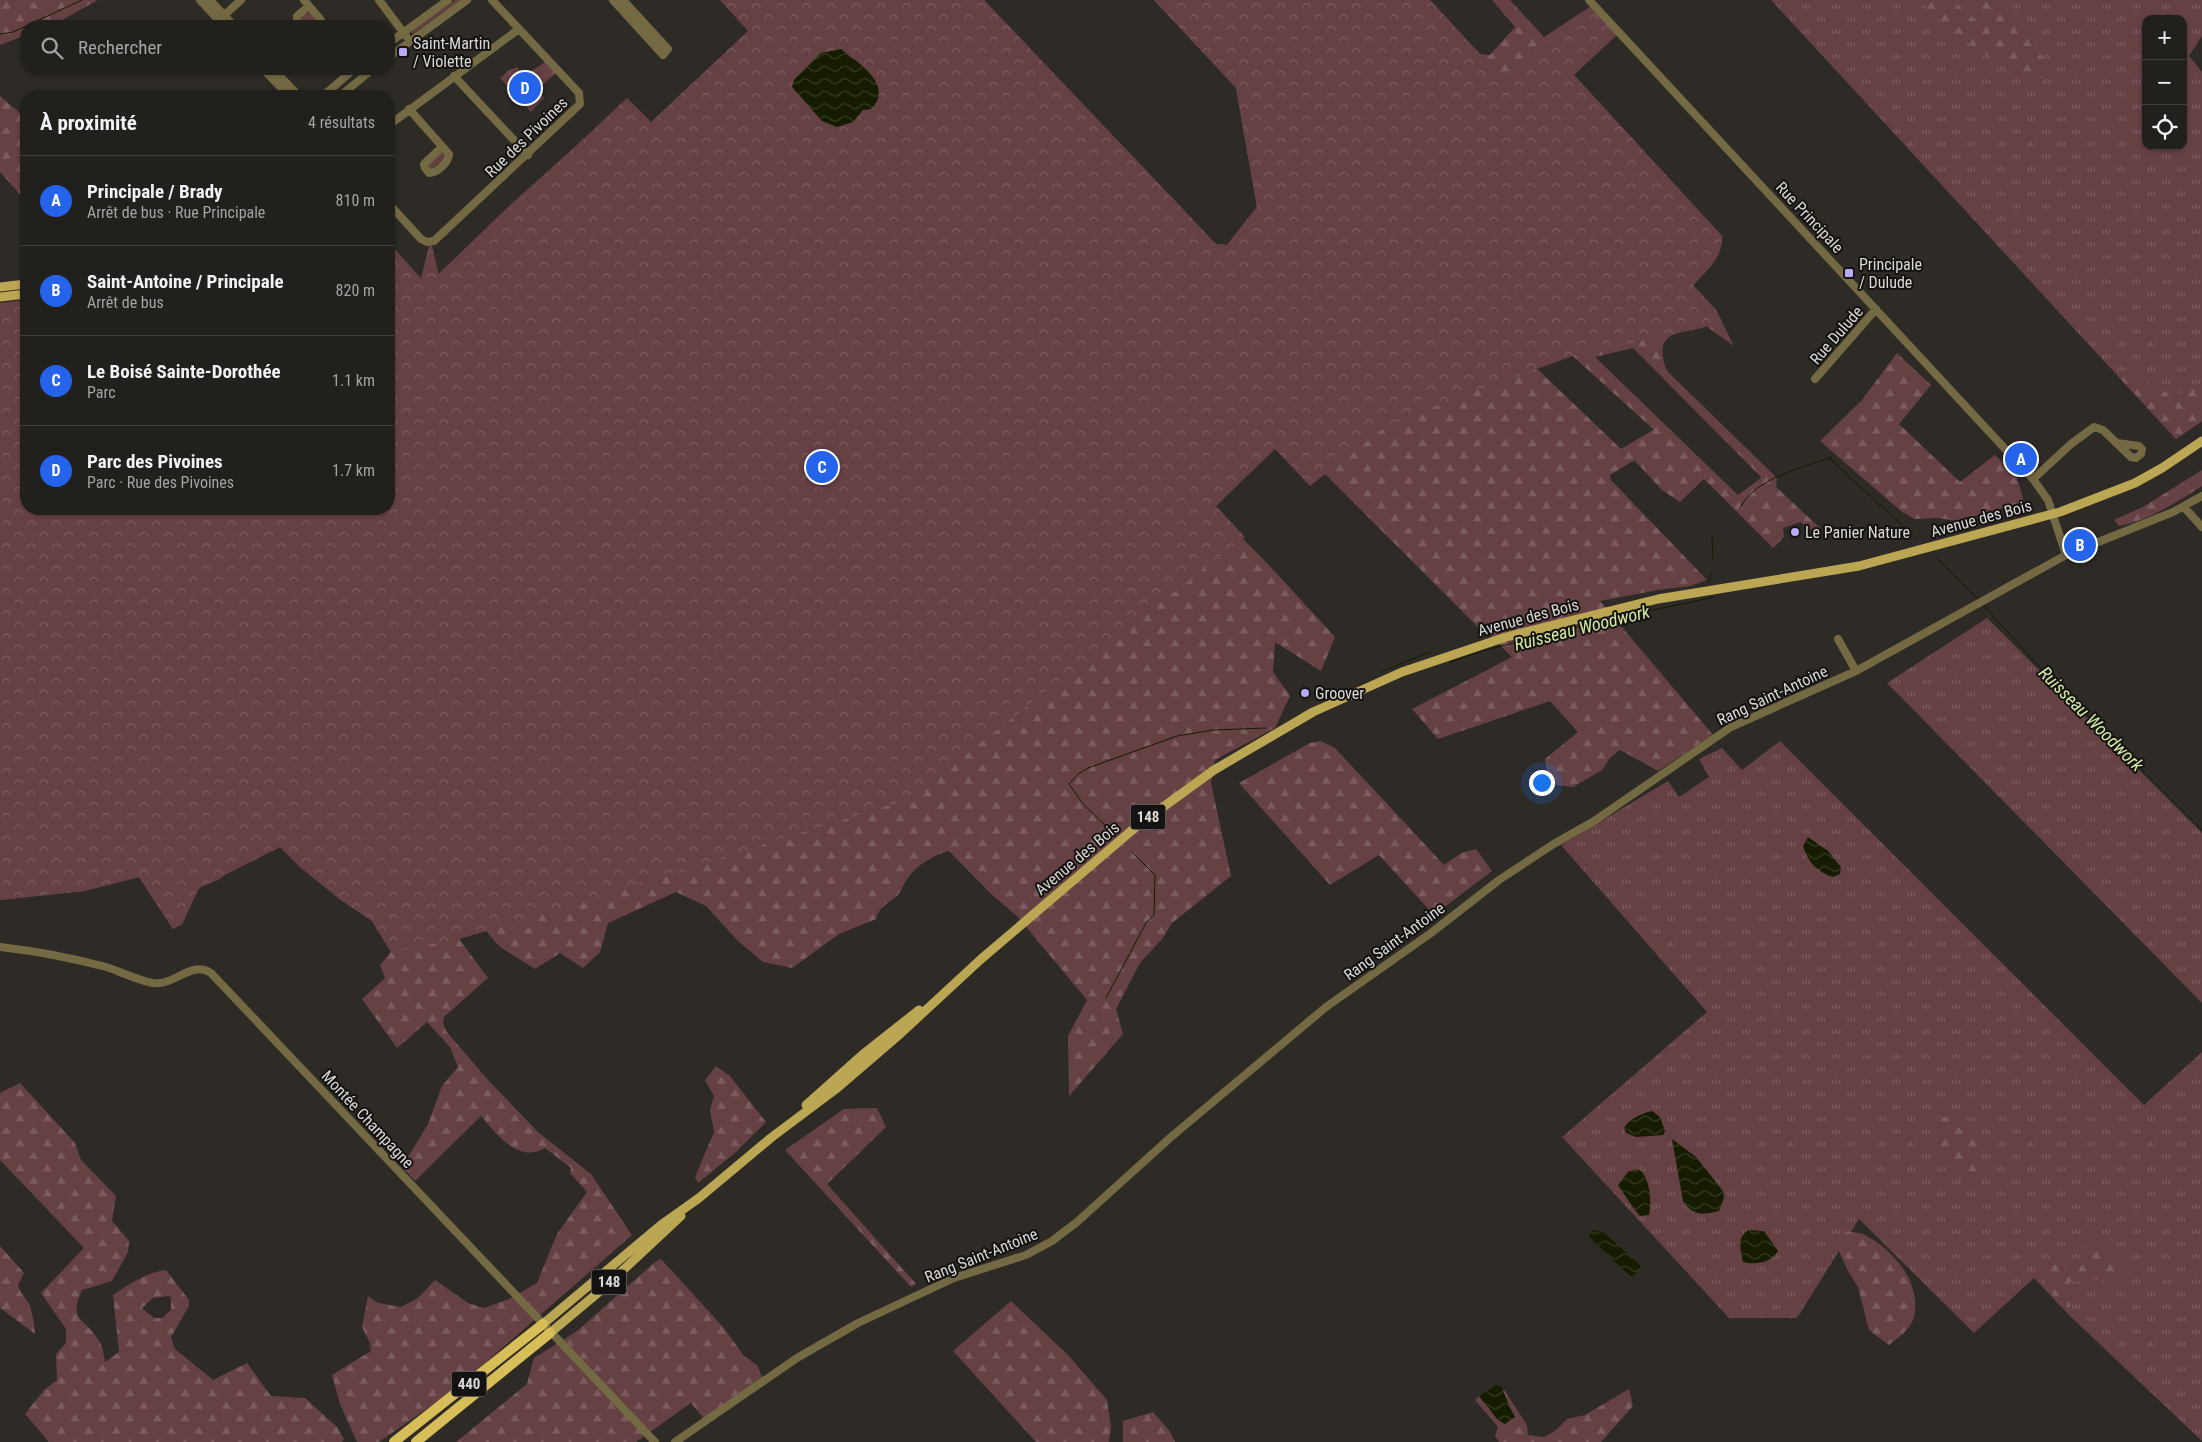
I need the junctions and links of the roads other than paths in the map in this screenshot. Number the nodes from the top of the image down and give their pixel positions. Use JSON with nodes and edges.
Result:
{"nodes":[{"id":1,"x":200,"y":0,"type":"edge"},
{"id":2,"x":210,"y":0,"type":"edge"},
{"id":3,"x":241,"y":0,"type":"edge"},
{"id":4,"x":379,"y":0,"type":"edge"},
{"id":5,"x":448,"y":0,"type":"edge"},
{"id":6,"x":467,"y":0,"type":"edge"},
{"id":7,"x":492,"y":0,"type":"edge"},
{"id":8,"x":613,"y":0,"type":"edge"},
{"id":9,"x":622,"y":0,"type":"edge"},
{"id":10,"x":1589,"y":0,"type":"edge"},
{"id":11,"x":307,"y":3,"type":"edge"},
{"id":12,"x":221,"y":18,"type":"junction"},
{"id":13,"x":224,"y":20,"type":"edge"},
{"id":14,"x":297,"y":20,"type":"edge"},
{"id":15,"x":321,"y":20,"type":"edge"},
{"id":16,"x":394,"y":20,"type":"edge"},
{"id":17,"x":395,"y":21,"type":"edge"},
{"id":18,"x":519,"y":29,"type":"junction"},
{"id":19,"x":403,"y":32,"type":"junction"},
{"id":20,"x":395,"y":38,"type":"edge"},
{"id":21,"x":410,"y":42,"type":"junction"},
{"id":22,"x":395,"y":53,"type":"edge"},
{"id":23,"x":269,"y":75,"type":"edge"},
{"id":24,"x":279,"y":75,"type":"edge"},
{"id":25,"x":347,"y":75,"type":"edge"},
{"id":26,"x":366,"y":75,"type":"edge"},
{"id":27,"x":454,"y":76,"type":"junction"},
{"id":28,"x":283,"y":90,"type":"edge"},
{"id":29,"x":293,"y":90,"type":"edge"},
{"id":30,"x":330,"y":90,"type":"edge"},
{"id":31,"x":347,"y":90,"type":"edge"},
{"id":32,"x":409,"y":109,"type":"junction"},
{"id":33,"x":395,"y":120,"type":"edge"},
{"id":34,"x":442,"y":146,"type":"dead end"},
{"id":35,"x":528,"y":155,"type":"junction"},
{"id":36,"x":395,"y":211,"type":"edge"},
{"id":37,"x":20,"y":285,"type":"edge"},
{"id":38,"x":0,"y":287,"type":"edge"},
{"id":39,"x":20,"y":295,"type":"edge"},
{"id":40,"x":0,"y":297,"type":"edge"},
{"id":41,"x":1876,"y":309,"type":"junction"},
{"id":42,"x":1816,"y":380,"type":"dead end"},
{"id":43,"x":2202,"y":441,"type":"edge"},
{"id":44,"x":2117,"y":443,"type":"dead end"},
{"id":45,"x":2034,"y":479,"type":"junction"},
{"id":46,"x":2202,"y":496,"type":"edge"},
{"id":47,"x":2184,"y":507,"type":"junction"},
{"id":48,"x":2053,"y":514,"type":"junction"},
{"id":49,"x":2202,"y":527,"type":"edge"},
{"id":50,"x":2066,"y":555,"type":"junction"},
{"id":51,"x":1838,"y":639,"type":"dead end"},
{"id":52,"x":1856,"y":671,"type":"junction"},
{"id":53,"x":0,"y":947,"type":"edge"},
{"id":54,"x":699,"y":1198,"type":"junction"},
{"id":55,"x":542,"y":1324,"type":"junction"},
{"id":56,"x":550,"y":1333,"type":"junction"},
{"id":57,"x":394,"y":1442,"type":"edge"},
{"id":58,"x":416,"y":1442,"type":"edge"},
{"id":59,"x":656,"y":1442,"type":"edge"},
{"id":60,"x":675,"y":1442,"type":"edge"}],
"edges":[{"from":1,"to":12,"type":"street"},
{"from":2,"to":12,"type":"street"},
{"from":3,"to":12,"type":"street"},
{"from":4,"to":16,"type":"street"},
{"from":5,"to":19,"type":"street"},
{"from":6,"to":21,"type":"street"},
{"from":7,"to":18,"type":"street","name":"Rue des Pivoines"},
{"from":8,"to":9,"type":"street"},
{"from":10,"to":41,"type":"street","name":"Rue Principale"},
{"from":11,"to":14,"type":"street"},
{"from":11,"to":15,"type":"street"},
{"from":12,"to":13,"type":"street"},
{"from":17,"to":19,"type":"street"},
{"from":18,"to":27,"type":"street"},
{"from":18,"to":35,"type":"street","name":"Rue des Pivoines"},
{"from":19,"to":20,"type":"street"},
{"from":19,"to":21,"type":"street"},
{"from":21,"to":22,"type":"street"},
{"from":23,"to":28,"type":"street"},
{"from":24,"to":29,"type":"street"},
{"from":25,"to":30,"type":"street"},
{"from":26,"to":31,"type":"street"},
{"from":27,"to":32,"type":"street"},
{"from":27,"to":35,"type":"street"},
{"from":32,"to":33,"type":"street"},
{"from":32,"to":34,"type":"street"},
{"from":35,"to":36,"type":"street","name":"Rue des Pivoines"},
{"from":37,"to":38,"type":"main road"},
{"from":39,"to":40,"type":"main road"},
{"from":41,"to":42,"type":"street","name":"Rue Dulude"},
{"from":41,"to":45,"type":"street","name":"Rue Principale"},
{"from":43,"to":48,"type":"main road","name":"Avenue des Bois","number":"148"},
{"from":44,"to":45,"type":"street"},
{"from":45,"to":48,"type":"street","name":"Rue Principale"},
{"from":46,"to":47,"type":"street","name":"Rang Saint-Antoine"},
{"from":47,"to":49,"type":"street"},
{"from":47,"to":50,"type":"street","name":"Rang Saint-Antoine"},
{"from":48,"to":50,"type":"street","name":"Rue Principale"},
{"from":48,"to":54,"type":"main road","name":"Avenue des Bois","number":"148"},
{"from":50,"to":52,"type":"street","name":"Rang Saint-Antoine"},
{"from":51,"to":52,"type":"street"},
{"from":52,"to":60,"type":"street","name":"Rang Saint-Antoine"},
{"from":53,"to":55,"type":"street","name":"Montée Champagne"},
{"from":54,"to":55,"type":"main road","name":"Avenue des Bois","number":"148"},
{"from":54,"to":56,"type":"main road","name":"Avenue des Bois","number":"148"},
{"from":55,"to":56,"type":"street","name":"Montée Champagne"},
{"from":55,"to":57,"type":"highway","number":"440"},
{"from":56,"to":58,"type":"highway","number":"440"},
{"from":56,"to":59,"type":"street","name":"Montée Champagne"}]}
